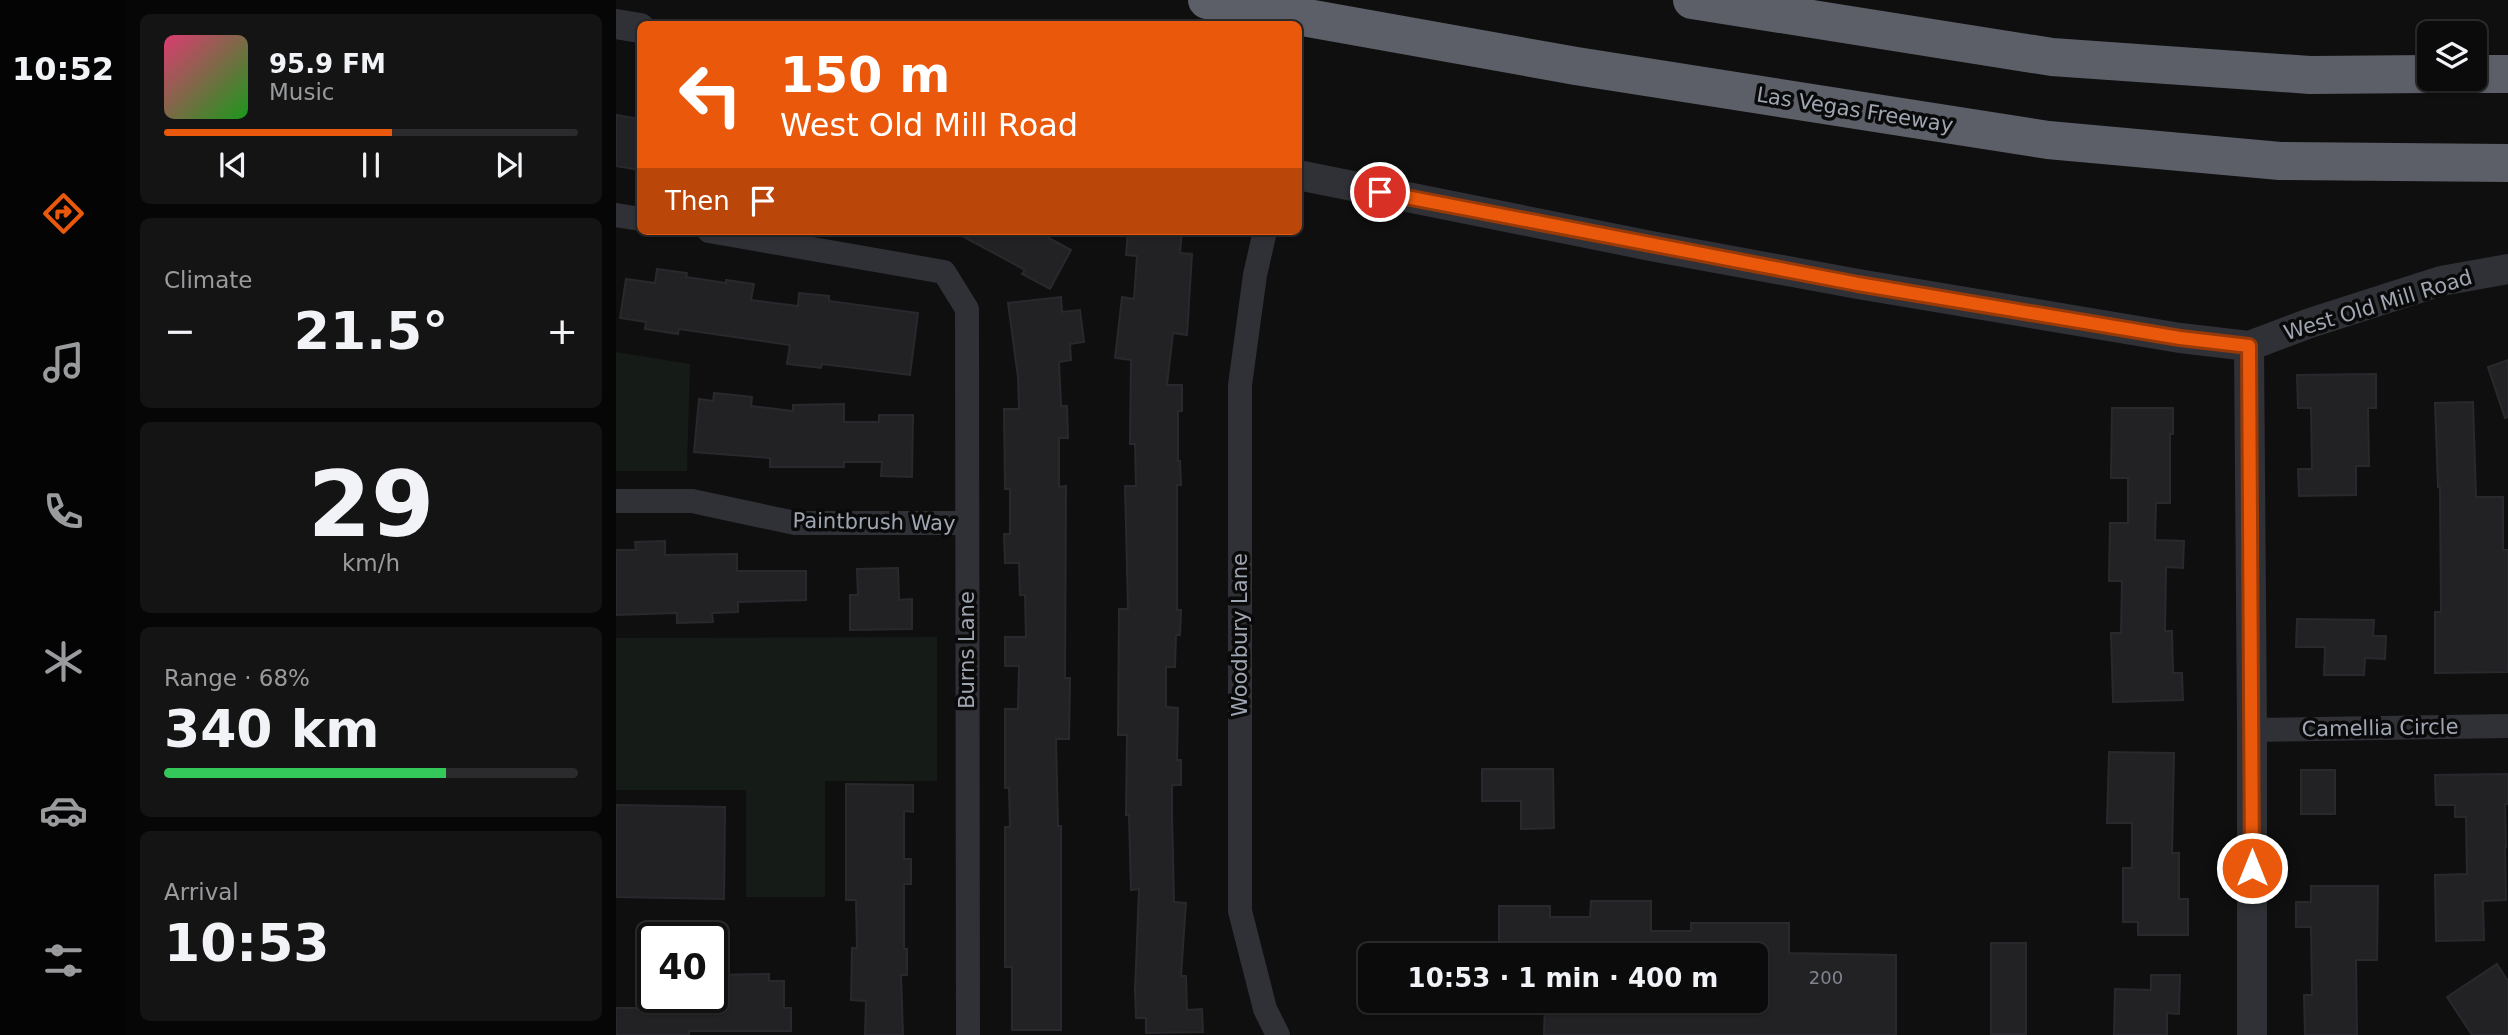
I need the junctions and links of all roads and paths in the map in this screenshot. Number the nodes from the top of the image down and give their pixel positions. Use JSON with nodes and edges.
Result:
{"nodes":[{"id":1,"x":1207,"y":0,"type":"edge"},
{"id":2,"x":1692,"y":0,"type":"edge"},
{"id":3,"x":616,"y":24,"type":"edge"},
{"id":4,"x":637,"y":28,"type":"edge"},
{"id":5,"x":2417,"y":74,"type":"edge"},
{"id":6,"x":2487,"y":74,"type":"edge"},
{"id":7,"x":2508,"y":74,"type":"edge"},
{"id":8,"x":2508,"y":163,"type":"edge"},
{"id":9,"x":1302,"y":176,"type":"edge"},
{"id":10,"x":616,"y":215,"type":"edge"},
{"id":11,"x":637,"y":218,"type":"edge"},
{"id":12,"x":732,"y":235,"type":"edge"},
{"id":13,"x":1264,"y":235,"type":"edge"},
{"id":14,"x":2508,"y":269,"type":"edge"},
{"id":15,"x":2249,"y":346,"type":"junction"},
{"id":16,"x":616,"y":500,"type":"edge"},
{"id":17,"x":966,"y":523,"type":"junction"},
{"id":18,"x":2508,"y":726,"type":"edge"},
{"id":19,"x":2252,"y":730,"type":"junction"},
{"id":20,"x":968,"y":1035,"type":"edge"},
{"id":21,"x":1278,"y":1035,"type":"edge"},
{"id":22,"x":2252,"y":1035,"type":"edge"}],
"edges":[{"from":1,"to":8,"type":"highway","name":"Las Vegas Freeway"},
{"from":2,"to":5,"type":"highway"},
{"from":3,"to":4,"type":"street"},
{"from":6,"to":7,"type":"highway"},
{"from":9,"to":15,"type":"street","name":"West Old Mill Road"},
{"from":10,"to":11,"type":"street"},
{"from":12,"to":17,"type":"street","name":"Burns Lane"},
{"from":13,"to":21,"type":"street","name":"Woodbury Lane"},
{"from":14,"to":15,"type":"street","name":"West Old Mill Road"},
{"from":15,"to":19,"type":"street"},
{"from":16,"to":17,"type":"street","name":"Paintbrush Way"},
{"from":17,"to":20,"type":"street","name":"Burns Lane"},
{"from":18,"to":19,"type":"street","name":"Camellia Circle"},
{"from":19,"to":22,"type":"street"}]}
